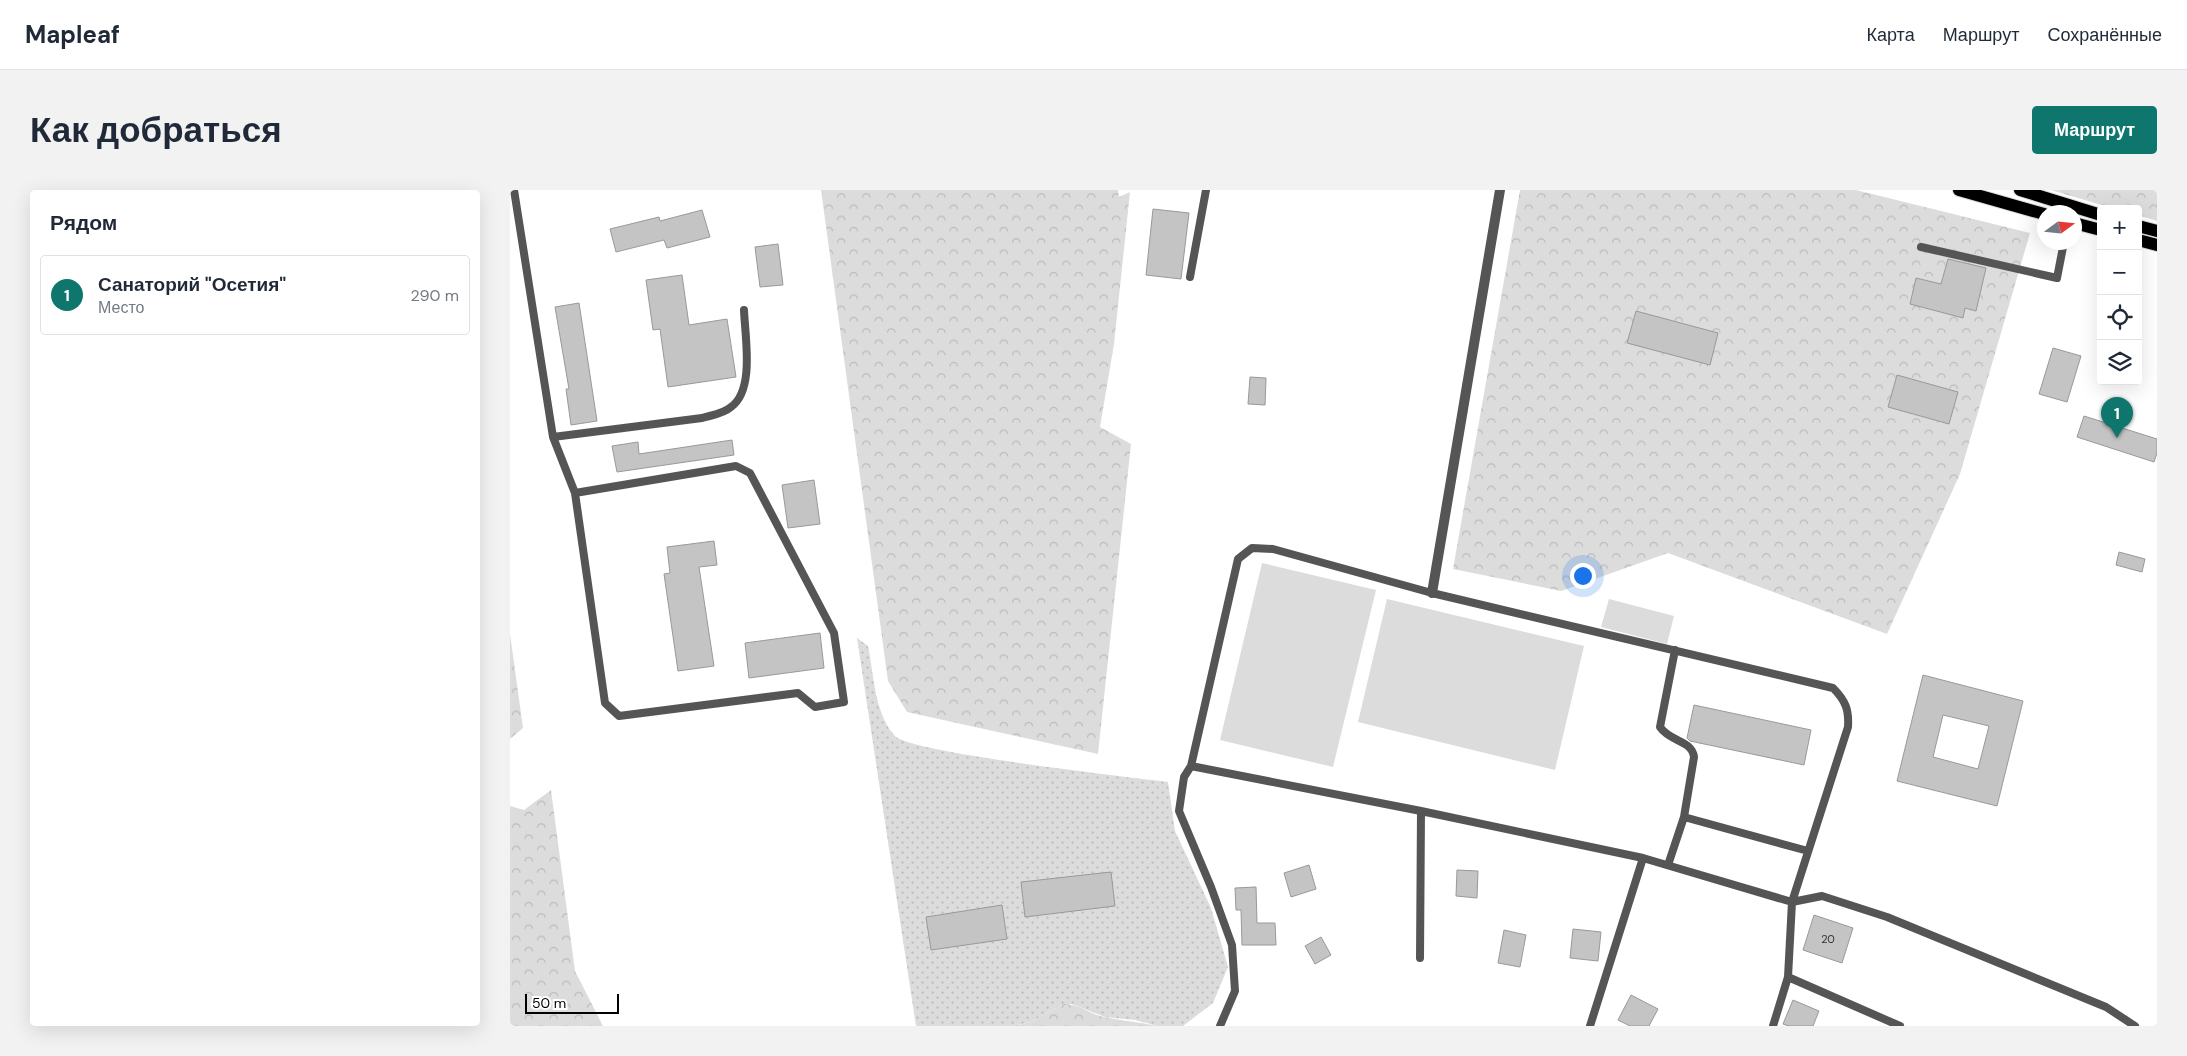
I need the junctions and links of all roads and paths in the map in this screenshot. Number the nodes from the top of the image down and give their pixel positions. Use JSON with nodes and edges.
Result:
{"nodes":[{"id":1,"x":514,"y":190,"type":"edge"},
{"id":2,"x":1206,"y":190,"type":"edge"},
{"id":3,"x":1500,"y":190,"type":"edge"},
{"id":4,"x":1958,"y":190,"type":"edge"},
{"id":5,"x":2020,"y":190,"type":"edge"},
{"id":6,"x":2037,"y":212,"type":"edge"},
{"id":7,"x":2097,"y":214,"type":"edge"},
{"id":8,"x":2082,"y":225,"type":"edge"},
{"id":9,"x":2142,"y":227,"type":"edge"},
{"id":10,"x":2097,"y":229,"type":"edge"},
{"id":11,"x":2157,"y":232,"type":"edge"},
{"id":12,"x":2142,"y":241,"type":"edge"},
{"id":13,"x":2157,"y":245,"type":"edge"},
{"id":14,"x":1921,"y":247,"type":"dead end"},
{"id":15,"x":2062,"y":250,"type":"edge"},
{"id":16,"x":1190,"y":277,"type":"dead end"},
{"id":17,"x":744,"y":310,"type":"dead end"},
{"id":18,"x":553,"y":437,"type":"junction"},
{"id":19,"x":575,"y":493,"type":"junction"},
{"id":20,"x":1432,"y":593,"type":"junction"},
{"id":21,"x":1675,"y":650,"type":"junction"},
{"id":22,"x":1192,"y":766,"type":"junction"},
{"id":23,"x":1421,"y":811,"type":"junction"},
{"id":24,"x":1684,"y":817,"type":"junction"},
{"id":25,"x":1808,"y":851,"type":"junction"},
{"id":26,"x":1643,"y":858,"type":"junction"},
{"id":27,"x":1668,"y":865,"type":"junction"},
{"id":28,"x":1792,"y":902,"type":"junction"},
{"id":29,"x":1420,"y":958,"type":"dead end"},
{"id":30,"x":1788,"y":977,"type":"junction"},
{"id":31,"x":1220,"y":1026,"type":"edge"},
{"id":32,"x":1590,"y":1026,"type":"edge"},
{"id":33,"x":1773,"y":1026,"type":"edge"},
{"id":34,"x":1900,"y":1026,"type":"edge"},
{"id":35,"x":2134,"y":1026,"type":"edge"}],
"edges":[{"from":1,"to":18,"type":"lane"},
{"from":2,"to":16,"type":"lane"},
{"from":3,"to":20,"type":"street"},
{"from":4,"to":6,"type":"main road"},
{"from":5,"to":7,"type":"main road"},
{"from":8,"to":10,"type":"main road"},
{"from":9,"to":11,"type":"main road"},
{"from":12,"to":13,"type":"main road"},
{"from":14,"to":15,"type":"lane"},
{"from":17,"to":18,"type":"lane"},
{"from":18,"to":19,"type":"lane"},
{"from":19,"to":19,"type":"lane"},
{"from":20,"to":21,"type":"lane"},
{"from":20,"to":22,"type":"lane"},
{"from":21,"to":24,"type":"lane"},
{"from":21,"to":25,"type":"lane"},
{"from":22,"to":23,"type":"lane"},
{"from":22,"to":31,"type":"lane"},
{"from":23,"to":26,"type":"lane"},
{"from":23,"to":29,"type":"lane"},
{"from":24,"to":25,"type":"lane"},
{"from":24,"to":27,"type":"lane"},
{"from":25,"to":28,"type":"lane"},
{"from":26,"to":27,"type":"lane"},
{"from":26,"to":32,"type":"lane"},
{"from":27,"to":28,"type":"lane"},
{"from":28,"to":30,"type":"lane"},
{"from":28,"to":35,"type":"lane"},
{"from":30,"to":33,"type":"lane"},
{"from":30,"to":34,"type":"lane"}]}
